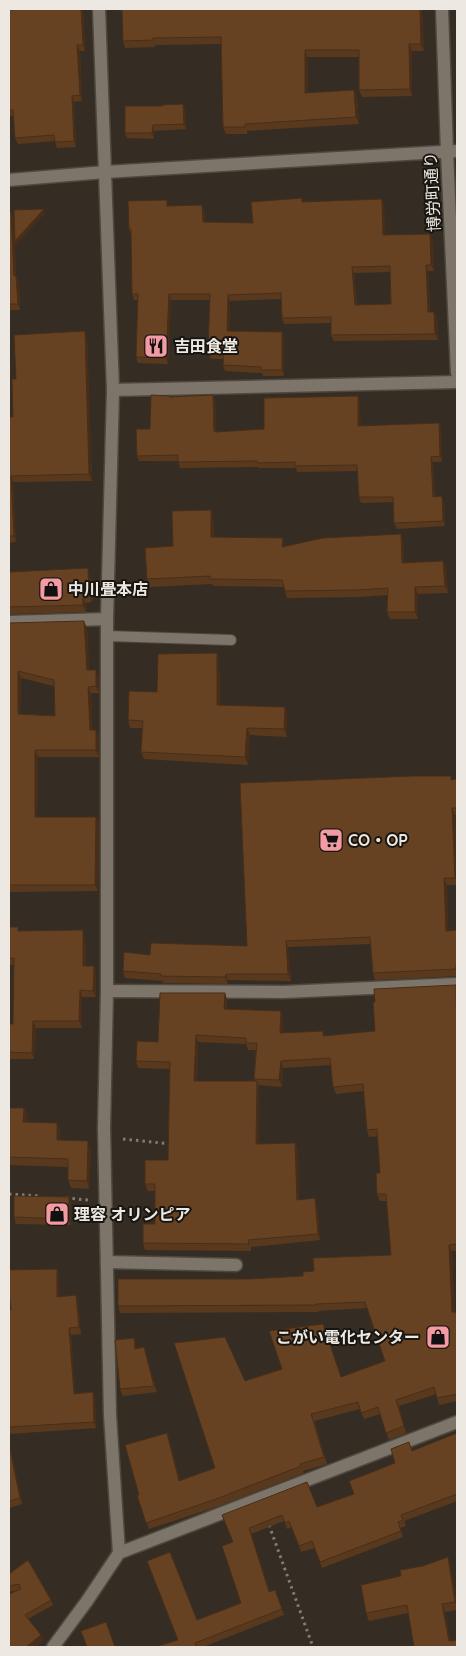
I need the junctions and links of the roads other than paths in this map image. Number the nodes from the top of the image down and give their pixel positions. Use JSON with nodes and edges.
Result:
{"nodes":[{"id":1,"x":99,"y":9,"type":"edge"},
{"id":2,"x":442,"y":9,"type":"edge"},
{"id":3,"x":452,"y":151,"type":"edge"},
{"id":4,"x":105,"y":172,"type":"junction"},
{"id":5,"x":9,"y":180,"type":"edge"},
{"id":6,"x":457,"y":373,"type":"edge"},
{"id":7,"x":457,"y":382,"type":"edge"},
{"id":8,"x":113,"y":390,"type":"junction"},
{"id":9,"x":106,"y":619,"type":"junction"},
{"id":10,"x":9,"y":622,"type":"edge"},
{"id":11,"x":107,"y":636,"type":"junction"},
{"id":12,"x":231,"y":640,"type":"dead end"},
{"id":13,"x":457,"y":984,"type":"edge"},
{"id":14,"x":107,"y":991,"type":"junction"},
{"id":15,"x":107,"y":1262,"type":"junction"},
{"id":16,"x":236,"y":1264,"type":"dead end"},
{"id":17,"x":457,"y":1422,"type":"edge"},
{"id":18,"x":120,"y":1553,"type":"junction"},
{"id":19,"x":53,"y":1647,"type":"edge"}],
"edges":[{"from":1,"to":4,"type":"street"},
{"from":2,"to":3,"type":"street","name":"博労町通り"},
{"from":3,"to":4,"type":"street"},
{"from":3,"to":6,"type":"street","name":"博労町通り"},
{"from":4,"to":5,"type":"street"},
{"from":4,"to":8,"type":"street"},
{"from":7,"to":8,"type":"street"},
{"from":8,"to":9,"type":"street"},
{"from":9,"to":10,"type":"street"},
{"from":9,"to":11,"type":"street"},
{"from":11,"to":12,"type":"lane"},
{"from":11,"to":14,"type":"street"},
{"from":13,"to":14,"type":"street"},
{"from":14,"to":15,"type":"street"},
{"from":15,"to":16,"type":"street"},
{"from":15,"to":18,"type":"street"},
{"from":17,"to":18,"type":"street"},
{"from":18,"to":19,"type":"street"}]}
